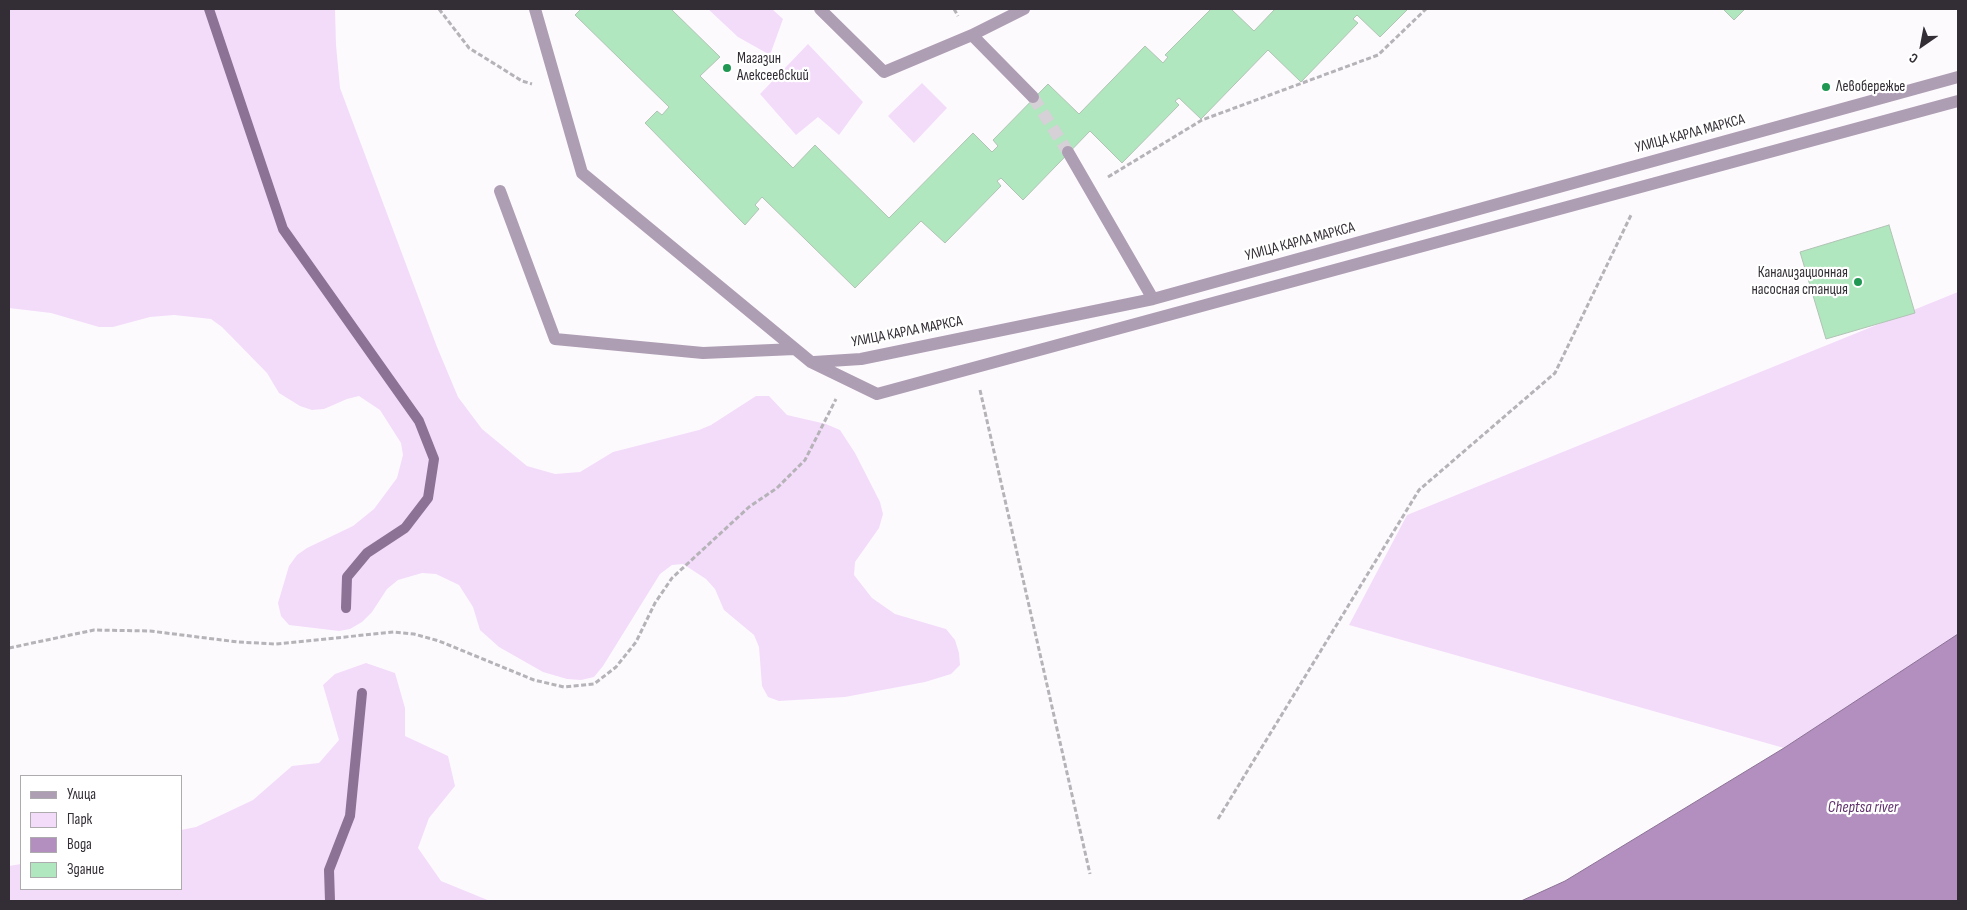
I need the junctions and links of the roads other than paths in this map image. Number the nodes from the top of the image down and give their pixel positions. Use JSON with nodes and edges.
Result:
{"nodes":[{"id":1,"x":534,"y":9,"type":"edge"},
{"id":2,"x":820,"y":9,"type":"edge"},
{"id":3,"x":1024,"y":9,"type":"edge"},
{"id":4,"x":972,"y":35,"type":"junction"},
{"id":5,"x":1958,"y":78,"type":"edge"},
{"id":6,"x":1034,"y":97,"type":"tunnel mouth"},
{"id":7,"x":1958,"y":101,"type":"edge"},
{"id":8,"x":1068,"y":152,"type":"tunnel mouth"},
{"id":9,"x":500,"y":191,"type":"dead end"},
{"id":10,"x":1153,"y":299,"type":"junction"},
{"id":11,"x":795,"y":349,"type":"junction"},
{"id":12,"x":811,"y":362,"type":"junction"}],
"edges":[{"from":1,"to":11,"type":"street"},
{"from":2,"to":4,"type":"street"},
{"from":3,"to":4,"type":"street"},
{"from":4,"to":6,"type":"street"},
{"from":5,"to":10,"type":"street","name":"УЛИЦА КАРЛА МАРКСА"},
{"from":7,"to":12,"type":"street"},
{"from":8,"to":10,"type":"street"},
{"from":9,"to":11,"type":"street"},
{"from":10,"to":12,"type":"street","name":"УЛИЦА КАРЛА МАРКСА"},
{"from":11,"to":12,"type":"street"}]}
